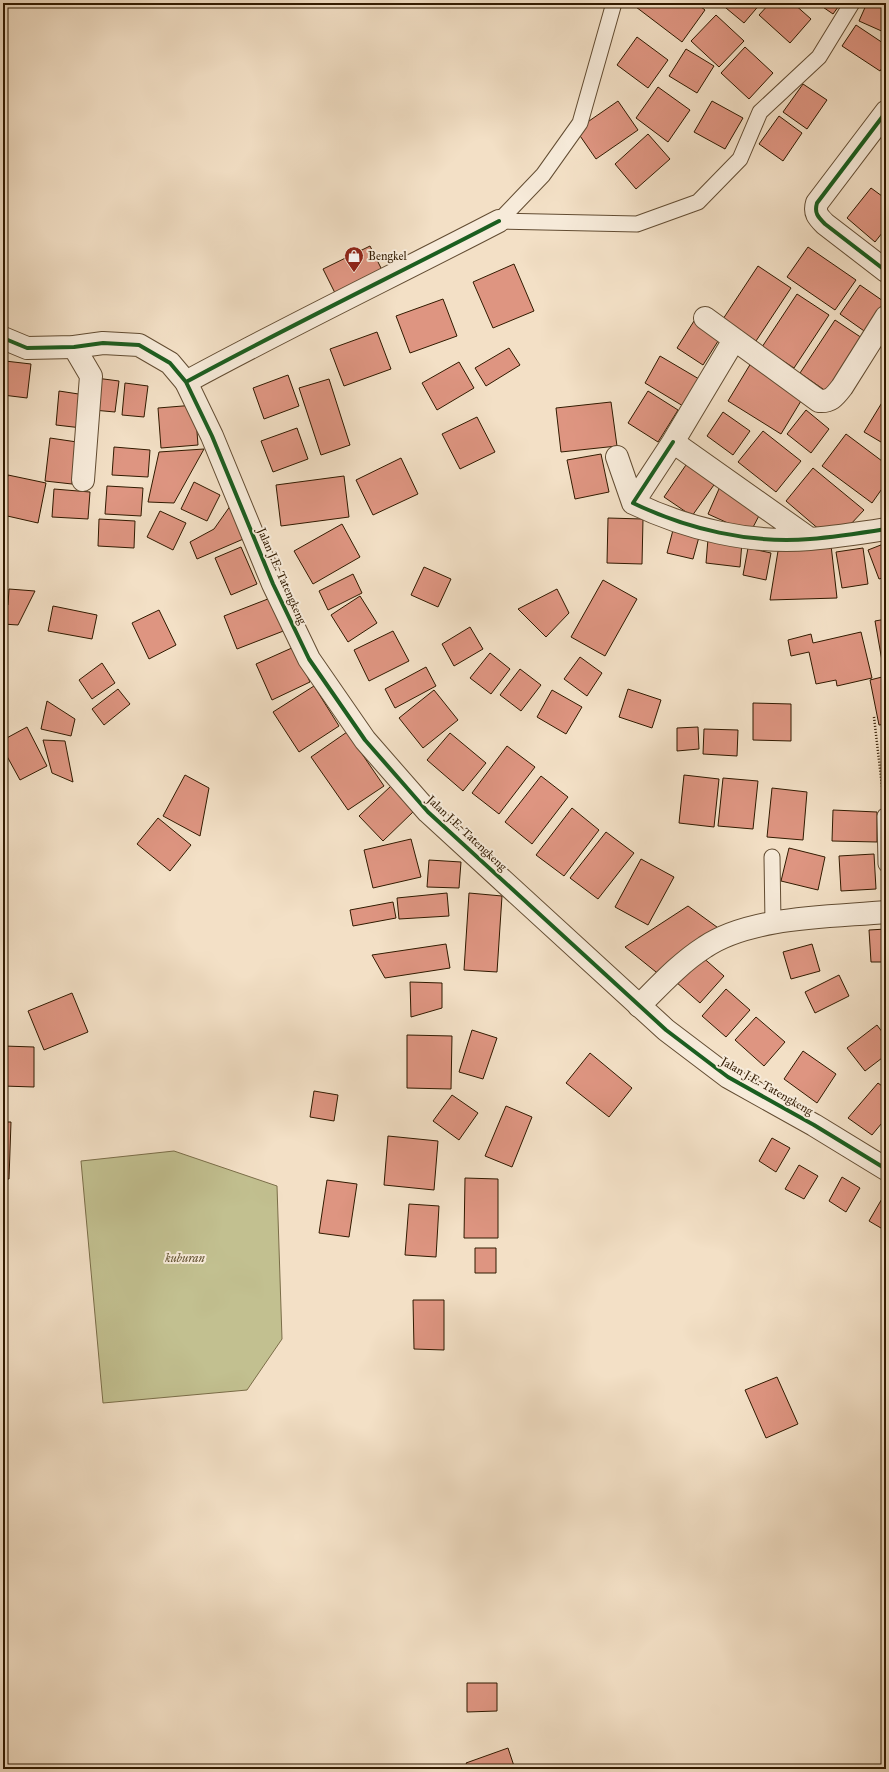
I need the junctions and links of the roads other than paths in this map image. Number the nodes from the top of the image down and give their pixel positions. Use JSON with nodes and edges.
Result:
{"nodes":[{"id":1,"x":614,"y":3,"type":"edge"},
{"id":2,"x":852,"y":3,"type":"edge"},
{"id":3,"x":886,"y":112,"type":"edge"},
{"id":4,"x":499,"y":221,"type":"junction"},
{"id":5,"x":886,"y":271,"type":"edge"},
{"id":6,"x":886,"y":317,"type":"edge"},
{"id":7,"x":705,"y":318,"type":"dead end"},
{"id":8,"x":3,"y":338,"type":"edge"},
{"id":9,"x":734,"y":340,"type":"junction"},
{"id":10,"x":74,"y":347,"type":"junction"},
{"id":11,"x":186,"y":382,"type":"junction"},
{"id":12,"x":673,"y":442,"type":"junction"},
{"id":13,"x":617,"y":457,"type":"dead end"},
{"id":14,"x":83,"y":480,"type":"dead end"},
{"id":15,"x":633,"y":503,"type":"junction"},
{"id":16,"x":886,"y":529,"type":"edge"},
{"id":17,"x":810,"y":539,"type":"junction"},
{"id":18,"x":885,"y":816,"type":"road end"},
{"id":19,"x":772,"y":857,"type":"dead end"},
{"id":20,"x":886,"y":864,"type":"edge"},
{"id":21,"x":886,"y":912,"type":"edge"},
{"id":22,"x":774,"y":923,"type":"junction"},
{"id":23,"x":639,"y":1006,"type":"junction"},
{"id":24,"x":886,"y":1169,"type":"edge"}],
"edges":[{"from":1,"to":4,"type":"lane"},
{"from":2,"to":4,"type":"lane"},
{"from":3,"to":5,"type":"street"},
{"from":4,"to":11,"type":"street"},
{"from":6,"to":9,"type":"street"},
{"from":7,"to":9,"type":"street"},
{"from":8,"to":10,"type":"street","name":"Jalan J.E. Tatengkeng"},
{"from":9,"to":12,"type":"street"},
{"from":10,"to":11,"type":"street","name":"Jalan J.E. Tatengkeng"},
{"from":10,"to":14,"type":"street"},
{"from":11,"to":23,"type":"street","name":"Jalan J.E. Tatengkeng"},
{"from":12,"to":15,"type":"street"},
{"from":12,"to":17,"type":"street"},
{"from":13,"to":15,"type":"street"},
{"from":15,"to":17,"type":"street"},
{"from":16,"to":17,"type":"street"},
{"from":18,"to":20,"type":"lane"},
{"from":19,"to":22,"type":"lane"},
{"from":21,"to":22,"type":"street"},
{"from":22,"to":23,"type":"street"},
{"from":23,"to":24,"type":"street","name":"Jalan J.E. Tatengkeng"}]}
